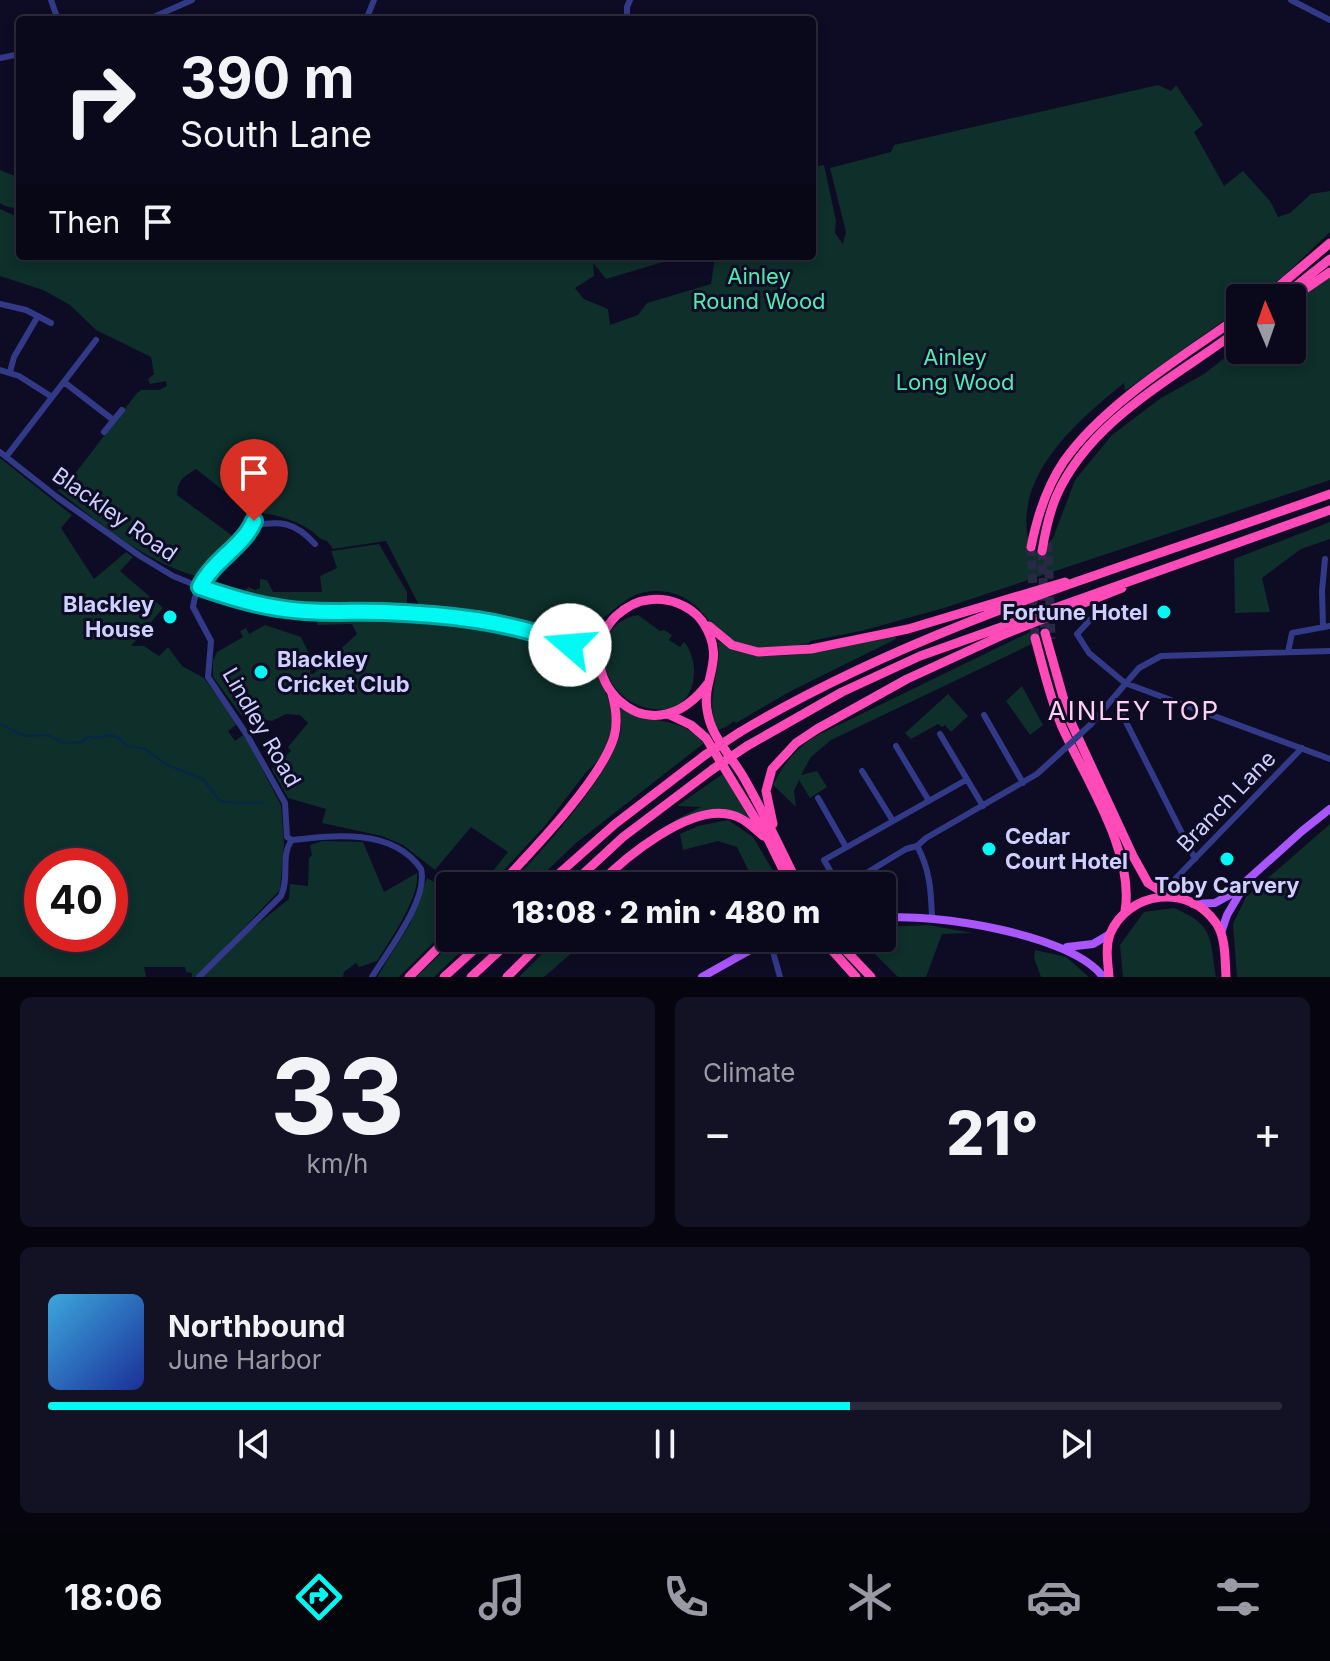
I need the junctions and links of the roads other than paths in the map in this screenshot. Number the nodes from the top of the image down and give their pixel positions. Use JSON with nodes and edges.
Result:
{"nodes":[{"id":1,"x":192,"y":0,"type":"edge"},
{"id":2,"x":1291,"y":0,"type":"edge"},
{"id":3,"x":156,"y":16,"type":"edge"},
{"id":4,"x":1330,"y":20,"type":"edge"},
{"id":5,"x":1330,"y":243,"type":"edge"},
{"id":6,"x":1330,"y":259,"type":"edge"},
{"id":7,"x":1330,"y":272,"type":"edge"},
{"id":8,"x":1282,"y":284,"type":"edge"},
{"id":9,"x":1299,"y":284,"type":"edge"},
{"id":10,"x":1306,"y":288,"type":"edge"},
{"id":11,"x":0,"y":304,"type":"edge"},
{"id":12,"x":38,"y":316,"type":"junction"},
{"id":13,"x":51,"y":323,"type":"dead end"},
{"id":14,"x":1226,"y":326,"type":"edge"},
{"id":15,"x":1226,"y":339,"type":"edge"},
{"id":16,"x":96,"y":340,"type":"dead end"},
{"id":17,"x":0,"y":370,"type":"edge"},
{"id":18,"x":10,"y":372,"type":"junction"},
{"id":19,"x":64,"y":382,"type":"junction"},
{"id":20,"x":52,"y":397,"type":"junction"},
{"id":21,"x":1128,"y":409,"type":"junction"},
{"id":22,"x":122,"y":410,"type":"dead end"},
{"id":23,"x":112,"y":419,"type":"junction"},
{"id":24,"x":104,"y":432,"type":"dead end"},
{"id":25,"x":1084,"y":444,"type":"junction"},
{"id":26,"x":3,"y":454,"type":"edge"},
{"id":27,"x":1330,"y":494,"type":"edge"},
{"id":28,"x":1330,"y":510,"type":"edge"},
{"id":29,"x":257,"y":512,"type":"dead end"},
{"id":30,"x":252,"y":526,"type":"junction"},
{"id":31,"x":315,"y":544,"type":"dead end"},
{"id":32,"x":1031,"y":547,"type":"tunnel mouth"},
{"id":33,"x":1325,"y":559,"type":"dead end"},
{"id":34,"x":1180,"y":562,"type":"junction"},
{"id":35,"x":1120,"y":568,"type":"junction"},
{"id":36,"x":200,"y":587,"type":"junction"},
{"id":37,"x":700,"y":619,"type":"junction"},
{"id":38,"x":1091,"y":619,"type":"dead end"},
{"id":39,"x":612,"y":621,"type":"junction"},
{"id":40,"x":1327,"y":627,"type":"edge"},
{"id":41,"x":549,"y":636,"type":"junction"},
{"id":42,"x":1330,"y":651,"type":"edge"},
{"id":43,"x":1288,"y":652,"type":"junction"},
{"id":44,"x":603,"y":677,"type":"junction"},
{"id":45,"x":709,"y":682,"type":"junction"},
{"id":46,"x":1125,"y":683,"type":"junction"},
{"id":47,"x":611,"y":692,"type":"junction"},
{"id":48,"x":1120,"y":710,"type":"dead end"},
{"id":49,"x":668,"y":714,"type":"junction"},
{"id":50,"x":984,"y":715,"type":"dead end"},
{"id":51,"x":940,"y":734,"type":"dead end"},
{"id":52,"x":896,"y":746,"type":"dead end"},
{"id":53,"x":1302,"y":748,"type":"junction"},
{"id":54,"x":1330,"y":759,"type":"edge"},
{"id":55,"x":863,"y":770,"type":"dead end"},
{"id":56,"x":966,"y":780,"type":"junction"},
{"id":57,"x":1023,"y":783,"type":"junction"},
{"id":58,"x":818,"y":798,"type":"dead end"},
{"id":59,"x":929,"y":801,"type":"junction"},
{"id":60,"x":983,"y":806,"type":"junction"},
{"id":61,"x":1330,"y":809,"type":"edge"},
{"id":62,"x":893,"y":821,"type":"junction"},
{"id":63,"x":773,"y":839,"type":"junction"},
{"id":64,"x":292,"y":840,"type":"junction"},
{"id":65,"x":917,"y":846,"type":"junction"},
{"id":66,"x":846,"y":847,"type":"junction"},
{"id":67,"x":1195,"y":859,"type":"junction"},
{"id":68,"x":512,"y":872,"type":"edge"},
{"id":69,"x":561,"y":872,"type":"edge"},
{"id":70,"x":585,"y":872,"type":"edge"},
{"id":71,"x":610,"y":872,"type":"edge"},
{"id":72,"x":786,"y":872,"type":"edge"},
{"id":73,"x":791,"y":872,"type":"edge"},
{"id":74,"x":832,"y":872,"type":"edge"},
{"id":75,"x":866,"y":872,"type":"edge"},
{"id":76,"x":1176,"y":878,"type":"dead end"},
{"id":77,"x":1246,"y":884,"type":"junction"},
{"id":78,"x":1170,"y":897,"type":"junction"},
{"id":79,"x":1192,"y":904,"type":"junction"},
{"id":80,"x":1125,"y":911,"type":"junction"},
{"id":81,"x":932,"y":917,"type":"junction"},
{"id":82,"x":896,"y":918,"type":"edge"},
{"id":83,"x":1110,"y":934,"type":"junction"},
{"id":84,"x":1221,"y":935,"type":"junction"},
{"id":85,"x":1058,"y":947,"type":"junction"},
{"id":86,"x":436,"y":950,"type":"edge"},
{"id":87,"x":472,"y":952,"type":"edge"},
{"id":88,"x":498,"y":952,"type":"edge"},
{"id":89,"x":532,"y":952,"type":"edge"},
{"id":90,"x":751,"y":952,"type":"edge"},
{"id":91,"x":776,"y":952,"type":"edge"},
{"id":92,"x":834,"y":952,"type":"edge"},
{"id":93,"x":847,"y":952,"type":"edge"},
{"id":94,"x":199,"y":977,"type":"edge"},
{"id":95,"x":372,"y":977,"type":"edge"},
{"id":96,"x":409,"y":977,"type":"edge"},
{"id":97,"x":444,"y":977,"type":"edge"},
{"id":98,"x":471,"y":977,"type":"edge"},
{"id":99,"x":507,"y":977,"type":"edge"},
{"id":100,"x":702,"y":977,"type":"edge"},
{"id":101,"x":780,"y":977,"type":"edge"},
{"id":102,"x":856,"y":977,"type":"edge"},
{"id":103,"x":871,"y":977,"type":"edge"},
{"id":104,"x":1106,"y":977,"type":"edge"},
{"id":105,"x":1226,"y":977,"type":"edge"}],
"edges":[{"from":1,"to":3,"type":"street"},
{"from":2,"to":4,"type":"street"},
{"from":5,"to":8,"type":"highway"},
{"from":6,"to":9,"type":"highway"},
{"from":7,"to":10,"type":"highway"},
{"from":11,"to":12,"type":"street"},
{"from":12,"to":13,"type":"street"},
{"from":12,"to":18,"type":"street"},
{"from":14,"to":25,"type":"highway"},
{"from":15,"to":21,"type":"highway"},
{"from":16,"to":19,"type":"street"},
{"from":17,"to":18,"type":"street"},
{"from":18,"to":20,"type":"street"},
{"from":19,"to":20,"type":"street"},
{"from":19,"to":23,"type":"street"},
{"from":20,"to":26,"type":"street"},
{"from":21,"to":25,"type":"highway"},
{"from":21,"to":25,"type":"highway"},
{"from":22,"to":23,"type":"street"},
{"from":23,"to":24,"type":"street"},
{"from":25,"to":32,"type":"highway"},
{"from":26,"to":36,"type":"street","name":"Blackley Road"},
{"from":27,"to":35,"type":"highway"},
{"from":28,"to":34,"type":"highway"},
{"from":29,"to":30,"type":"street"},
{"from":30,"to":31,"type":"street"},
{"from":30,"to":36,"type":"street"},
{"from":33,"to":40,"type":"street"},
{"from":34,"to":63,"type":"highway"},
{"from":34,"to":70,"type":"highway","bridge":true},
{"from":35,"to":37,"type":"highway"},
{"from":35,"to":69,"type":"highway","bridge":true},
{"from":36,"to":41,"type":"street","name":"Blackley Road"},
{"from":36,"to":64,"type":"street","name":"Lindley Road"},
{"from":37,"to":39,"type":"highway"},
{"from":37,"to":45,"type":"highway"},
{"from":38,"to":46,"type":"street"},
{"from":39,"to":41,"type":"street","name":"Blackley Road"},
{"from":39,"to":44,"type":"highway"},
{"from":40,"to":43,"type":"street"},
{"from":41,"to":44,"type":"street","name":"Blackley Road"},
{"from":42,"to":43,"type":"street"},
{"from":43,"to":46,"type":"street"},
{"from":44,"to":47,"type":"highway"},
{"from":45,"to":49,"type":"highway"},
{"from":45,"to":63,"type":"highway"},
{"from":46,"to":53,"type":"street"},
{"from":46,"to":57,"type":"street","bridge":true},
{"from":47,"to":49,"type":"highway"},
{"from":47,"to":68,"type":"highway"},
{"from":48,"to":67,"type":"street"},
{"from":49,"to":63,"type":"highway"},
{"from":50,"to":57,"type":"street"},
{"from":51,"to":56,"type":"street"},
{"from":52,"to":59,"type":"street"},
{"from":53,"to":54,"type":"street"},
{"from":53,"to":67,"type":"street","name":"Branch Lane"},
{"from":55,"to":62,"type":"street"},
{"from":56,"to":59,"type":"street"},
{"from":56,"to":60,"type":"street"},
{"from":57,"to":60,"type":"street"},
{"from":58,"to":66,"type":"street"},
{"from":59,"to":62,"type":"street"},
{"from":60,"to":65,"type":"street"},
{"from":61,"to":77,"type":"main road"},
{"from":62,"to":66,"type":"street"},
{"from":63,"to":71,"type":"highway"},
{"from":63,"to":72,"type":"highway"},
{"from":63,"to":73,"type":"highway"},
{"from":64,"to":94,"type":"street"},
{"from":64,"to":95,"type":"street"},
{"from":65,"to":75,"type":"street"},
{"from":65,"to":81,"type":"street"},
{"from":66,"to":74,"type":"street"},
{"from":67,"to":76,"type":"street","name":"Branch Lane"},
{"from":77,"to":79,"type":"main road"},
{"from":77,"to":84,"type":"main road"},
{"from":78,"to":79,"type":"highway"},
{"from":78,"to":80,"type":"highway"},
{"from":78,"to":80,"type":"highway"},
{"from":79,"to":84,"type":"highway"},
{"from":80,"to":83,"type":"highway"},
{"from":81,"to":82,"type":"main road"},
{"from":81,"to":85,"type":"main road"},
{"from":83,"to":85,"type":"main road"},
{"from":83,"to":104,"type":"highway"},
{"from":84,"to":105,"type":"highway"},
{"from":85,"to":104,"type":"main road"},
{"from":86,"to":96,"type":"highway"},
{"from":87,"to":97,"type":"highway"},
{"from":88,"to":98,"type":"highway"},
{"from":89,"to":99,"type":"highway"},
{"from":90,"to":100,"type":"main road"},
{"from":91,"to":101,"type":"street"},
{"from":92,"to":102,"type":"highway"},
{"from":93,"to":103,"type":"highway"}]}
